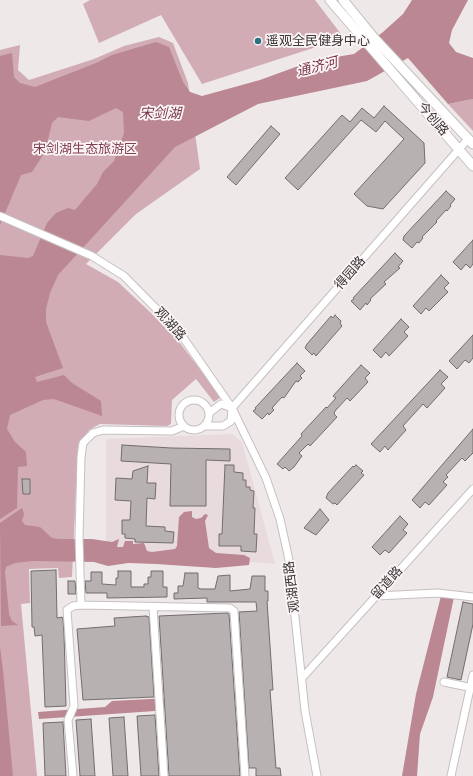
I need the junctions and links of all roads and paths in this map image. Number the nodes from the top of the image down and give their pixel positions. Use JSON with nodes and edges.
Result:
{"nodes":[{"id":1,"x":330,"y":0,"type":"edge"},
{"id":2,"x":342,"y":0,"type":"edge"},
{"id":3,"x":471,"y":142,"type":"edge"},
{"id":4,"x":458,"y":149,"type":"junction"},
{"id":5,"x":473,"y":166,"type":"edge"},
{"id":6,"x":0,"y":216,"type":"edge"},
{"id":7,"x":232,"y":408,"type":"junction"},
{"id":8,"x":209,"y":412,"type":"junction"},
{"id":9,"x":184,"y":426,"type":"junction"},
{"id":10,"x":204,"y":426,"type":"junction"},
{"id":11,"x":473,"y":489,"type":"edge"},
{"id":12,"x":376,"y":596,"type":"junction"},
{"id":13,"x":473,"y":597,"type":"edge"},
{"id":14,"x":81,"y":605,"type":"junction"},
{"id":15,"x":152,"y":608,"type":"junction"},
{"id":16,"x":473,"y":675,"type":"edge"},
{"id":17,"x":302,"y":678,"type":"junction"},
{"id":18,"x":444,"y":682,"type":"dead end"},
{"id":19,"x":472,"y":688,"type":"edge"},
{"id":20,"x":73,"y":776,"type":"edge"},
{"id":21,"x":164,"y":776,"type":"edge"},
{"id":22,"x":245,"y":776,"type":"edge"},
{"id":23,"x":316,"y":776,"type":"edge"},
{"id":24,"x":451,"y":776,"type":"edge"}],
"edges":[{"from":1,"to":4,"type":"main road","name":"今创路"},
{"from":2,"to":3,"type":"main road","name":"今创路"},
{"from":3,"to":4,"type":"street","name":"得园路"},
{"from":4,"to":5,"type":"main road","name":"今创路"},
{"from":4,"to":7,"type":"street","name":"得园路"},
{"from":6,"to":7,"type":"street","name":"观湖路"},
{"from":7,"to":8,"type":"street"},
{"from":7,"to":10,"type":"street","name":"得园路"},
{"from":7,"to":17,"type":"street","name":"观湖西路"},
{"from":8,"to":9,"type":"street"},
{"from":8,"to":10,"type":"street"},
{"from":9,"to":10,"type":"street"},
{"from":9,"to":14,"type":"street"},
{"from":11,"to":12,"type":"street","name":"留道路"},
{"from":12,"to":13,"type":"street"},
{"from":12,"to":17,"type":"street","name":"留道路"},
{"from":14,"to":15,"type":"street"},
{"from":14,"to":20,"type":"street"},
{"from":15,"to":21,"type":"street"},
{"from":15,"to":22,"type":"street"},
{"from":16,"to":19,"type":"street"},
{"from":17,"to":23,"type":"street","name":"观湖西路"},
{"from":18,"to":19,"type":"street"},
{"from":19,"to":24,"type":"street"}]}
